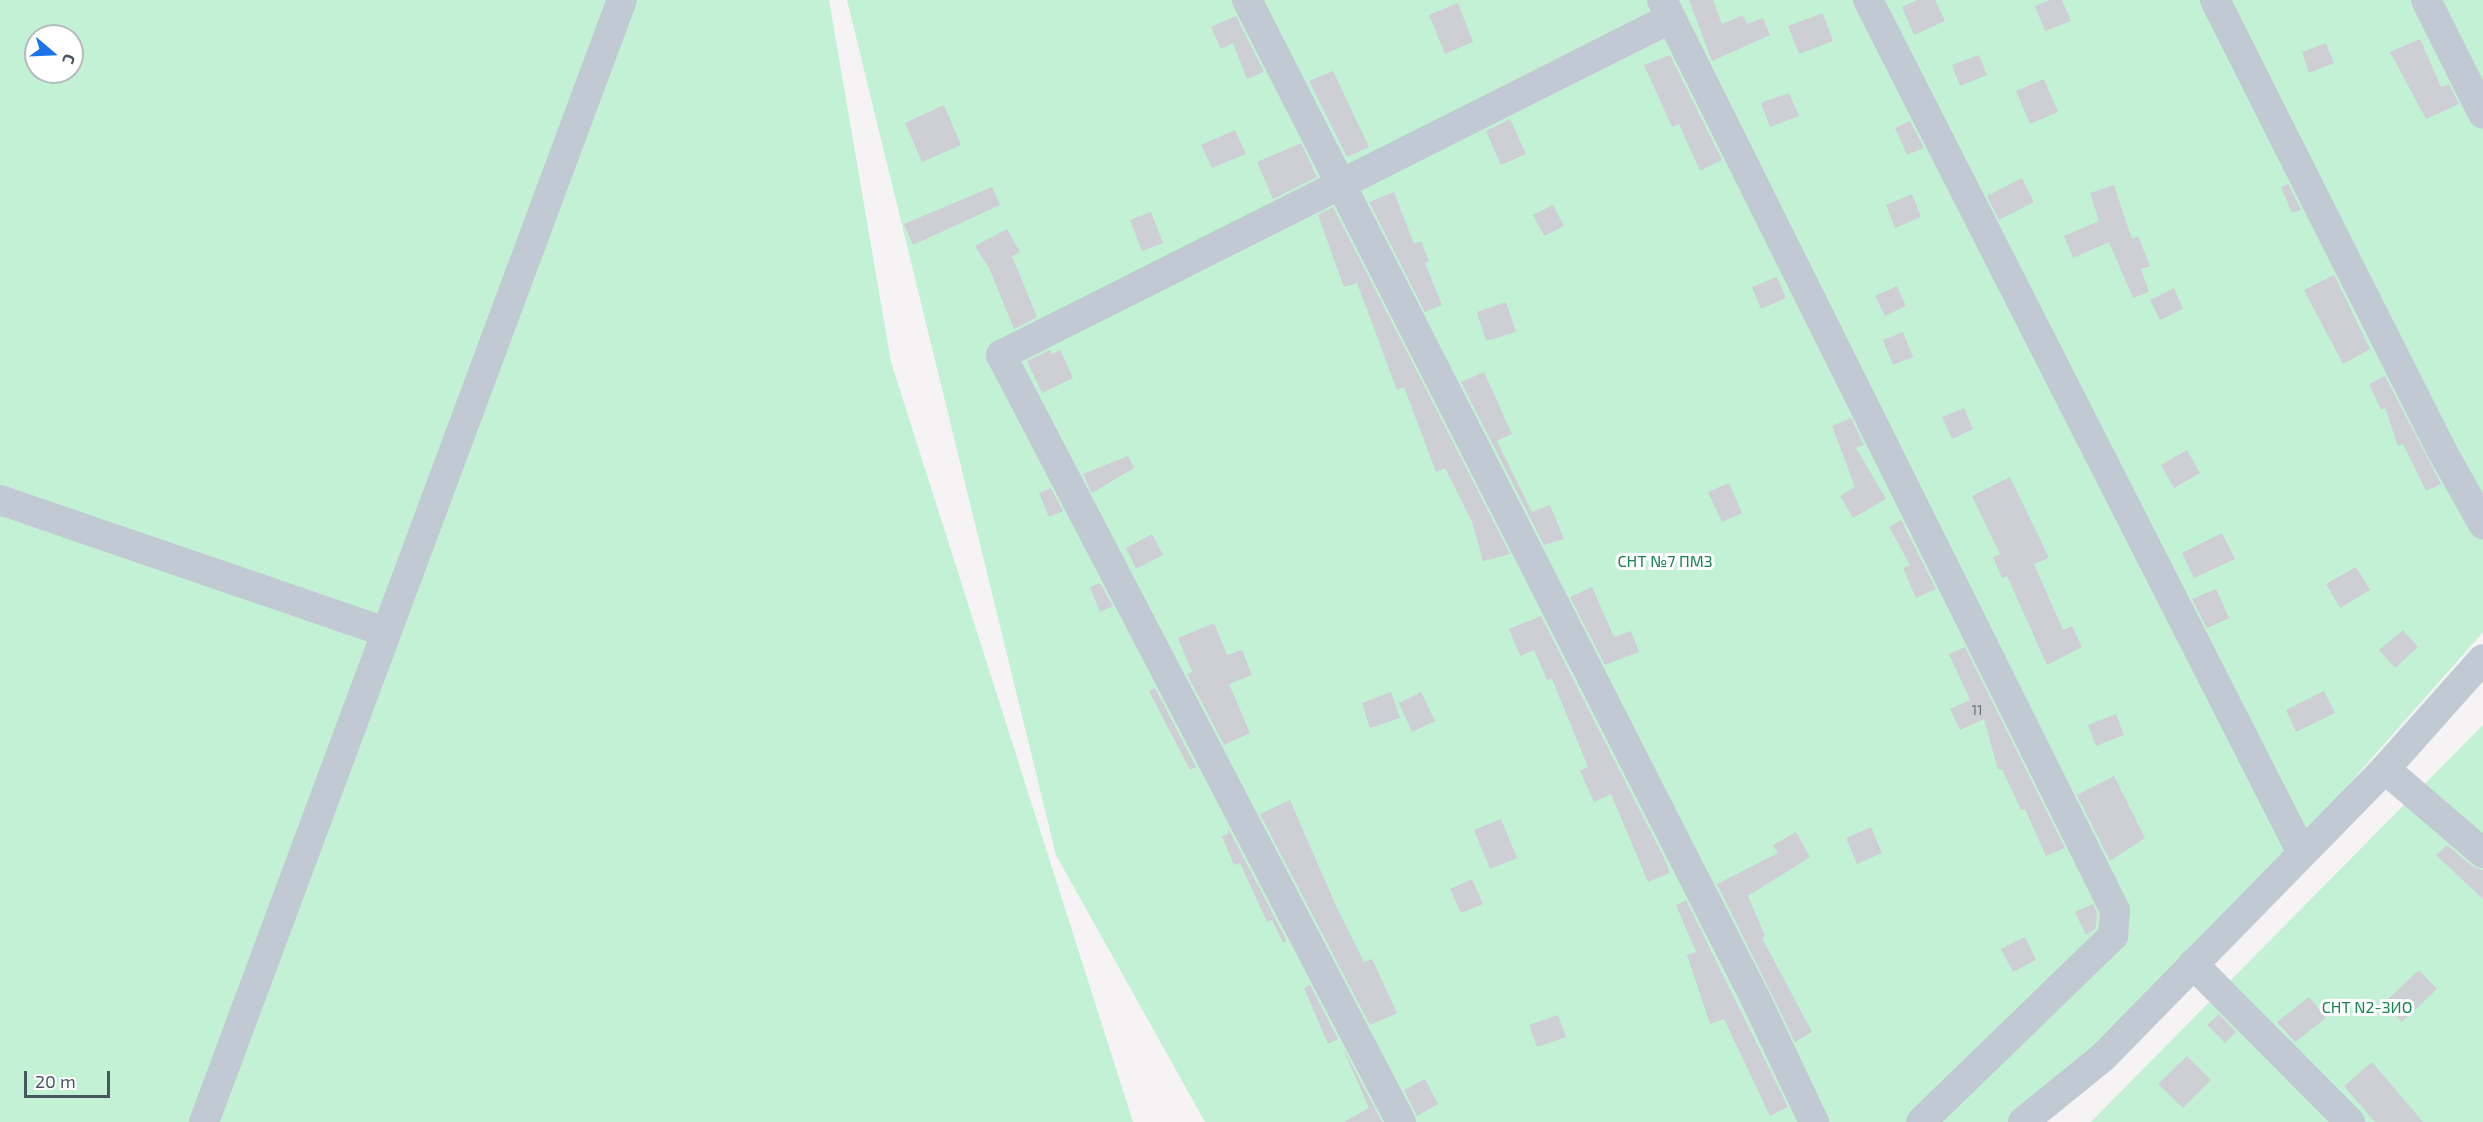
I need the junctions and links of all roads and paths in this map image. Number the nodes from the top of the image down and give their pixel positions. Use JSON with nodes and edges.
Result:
{"nodes":[{"id":1,"x":622,"y":0,"type":"edge"},
{"id":2,"x":1247,"y":0,"type":"edge"},
{"id":3,"x":1868,"y":0,"type":"edge"},
{"id":4,"x":2215,"y":0,"type":"edge"},
{"id":5,"x":2426,"y":0,"type":"edge"},
{"id":6,"x":1666,"y":9,"type":"edge"},
{"id":7,"x":2483,"y":114,"type":"edge"},
{"id":8,"x":1343,"y":184,"type":"junction"},
{"id":9,"x":0,"y":500,"type":"edge"},
{"id":10,"x":2483,"y":524,"type":"edge"},
{"id":11,"x":386,"y":632,"type":"junction"},
{"id":12,"x":2483,"y":659,"type":"edge"},
{"id":13,"x":2385,"y":769,"type":"junction"},
{"id":14,"x":2297,"y":843,"type":"dead end"},
{"id":15,"x":2483,"y":853,"type":"edge"},
{"id":16,"x":2193,"y":964,"type":"junction"},
{"id":17,"x":204,"y":1122,"type":"edge"},
{"id":18,"x":1401,"y":1122,"type":"edge"},
{"id":19,"x":1814,"y":1122,"type":"edge"},
{"id":20,"x":1921,"y":1122,"type":"edge"},
{"id":21,"x":2023,"y":1122,"type":"edge"},
{"id":22,"x":2350,"y":1122,"type":"edge"}],
"edges":[{"from":1,"to":11,"type":"street"},
{"from":2,"to":8,"type":"street"},
{"from":3,"to":14,"type":"street"},
{"from":4,"to":10,"type":"street"},
{"from":5,"to":7,"type":"street"},
{"from":6,"to":8,"type":"street"},
{"from":6,"to":20,"type":"street"},
{"from":8,"to":18,"type":"street"},
{"from":8,"to":19,"type":"street"},
{"from":9,"to":11,"type":"street"},
{"from":11,"to":17,"type":"street"},
{"from":12,"to":13,"type":"street"},
{"from":13,"to":15,"type":"street"},
{"from":13,"to":16,"type":"street"},
{"from":16,"to":21,"type":"street"},
{"from":16,"to":22,"type":"street"}]}
